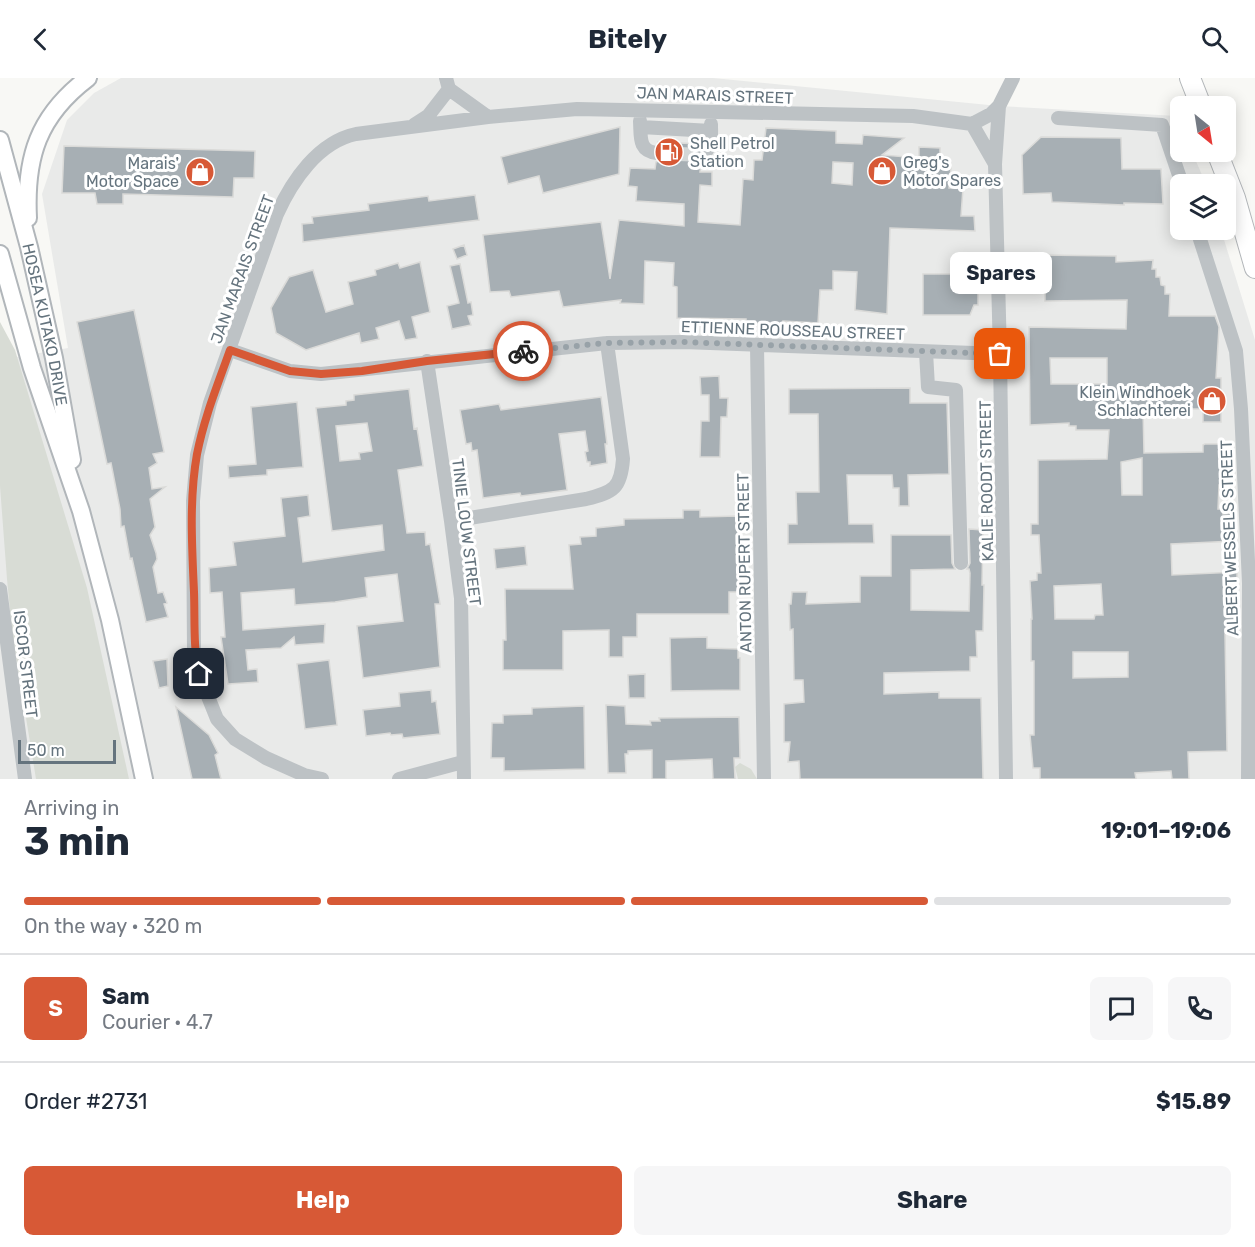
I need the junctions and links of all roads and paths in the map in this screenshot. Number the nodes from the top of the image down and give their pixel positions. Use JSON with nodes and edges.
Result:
{"nodes":[{"id":1,"x":88,"y":78,"type":"edge"},
{"id":2,"x":1013,"y":78,"type":"edge"},
{"id":3,"x":1190,"y":78,"type":"edge"},
{"id":4,"x":447,"y":83,"type":"edge"},
{"id":5,"x":1197,"y":96,"type":"edge"},
{"id":6,"x":999,"y":106,"type":"junction"},
{"id":7,"x":639,"y":109,"type":"junction"},
{"id":8,"x":712,"y":112,"type":"junction"},
{"id":9,"x":488,"y":117,"type":"junction"},
{"id":10,"x":1058,"y":118,"type":"dead end"},
{"id":11,"x":972,"y":124,"type":"junction"},
{"id":12,"x":412,"y":126,"type":"junction"},
{"id":13,"x":641,"y":127,"type":"junction"},
{"id":14,"x":711,"y":131,"type":"junction"},
{"id":15,"x":0,"y":140,"type":"edge"},
{"id":16,"x":657,"y":153,"type":"dead end"},
{"id":17,"x":701,"y":155,"type":"dead end"},
{"id":18,"x":1221,"y":162,"type":"edge"},
{"id":19,"x":994,"y":164,"type":"junction"},
{"id":20,"x":1179,"y":174,"type":"edge"},
{"id":21,"x":1200,"y":240,"type":"edge"},
{"id":22,"x":29,"y":248,"type":"junction"},
{"id":23,"x":0,"y":254,"type":"edge"},
{"id":24,"x":1255,"y":268,"type":"edge"},
{"id":25,"x":607,"y":343,"type":"junction"},
{"id":26,"x":757,"y":346,"type":"junction"},
{"id":27,"x":230,"y":350,"type":"junction"},
{"id":28,"x":926,"y":352,"type":"junction"},
{"id":29,"x":1000,"y":354,"type":"junction"},
{"id":30,"x":427,"y":361,"type":"junction"},
{"id":31,"x":81,"y":511,"type":"junction"},
{"id":32,"x":451,"y":521,"type":"junction"},
{"id":33,"x":960,"y":563,"type":"dead end"},
{"id":34,"x":0,"y":589,"type":"edge"},
{"id":35,"x":463,"y":762,"type":"junction"},
{"id":36,"x":25,"y":779,"type":"edge"},
{"id":37,"x":144,"y":779,"type":"edge"},
{"id":38,"x":322,"y":779,"type":"edge"},
{"id":39,"x":399,"y":779,"type":"edge"},
{"id":40,"x":464,"y":779,"type":"edge"},
{"id":41,"x":764,"y":779,"type":"edge"},
{"id":42,"x":1006,"y":779,"type":"edge"},
{"id":43,"x":1248,"y":779,"type":"edge"}],
"edges":[{"from":1,"to":22,"type":"main road"},
{"from":2,"to":6,"type":"street","name":"KALIE ROODT STREET"},
{"from":3,"to":5,"type":"highway"},
{"from":4,"to":9,"type":"street"},
{"from":4,"to":12,"type":"street"},
{"from":6,"to":11,"type":"street"},
{"from":6,"to":19,"type":"street","name":"KALIE ROODT STREET"},
{"from":7,"to":8,"type":"street","name":"JAN MARAIS STREET"},
{"from":7,"to":9,"type":"street","name":"JAN MARAIS STREET"},
{"from":7,"to":13,"type":"street"},
{"from":8,"to":11,"type":"street","name":"JAN MARAIS STREET"},
{"from":8,"to":14,"type":"street"},
{"from":9,"to":12,"type":"street","name":"JAN MARAIS STREET"},
{"from":10,"to":20,"type":"street"},
{"from":11,"to":19,"type":"street"},
{"from":12,"to":27,"type":"street","name":"JAN MARAIS STREET"},
{"from":13,"to":14,"type":"street"},
{"from":13,"to":16,"type":"street"},
{"from":14,"to":17,"type":"street"},
{"from":15,"to":22,"type":"main road","name":"HOSEA KUTAKO DRIVE"},
{"from":18,"to":24,"type":"highway"},
{"from":19,"to":29,"type":"street","name":"KALIE ROODT STREET"},
{"from":21,"to":43,"type":"street","name":"ALBERT WESSELS STREET"},
{"from":22,"to":31,"type":"main road","name":"HOSEA KUTAKO DRIVE"},
{"from":23,"to":31,"type":"main road","name":"HOSEA KUTAKO DRIVE"},
{"from":25,"to":26,"type":"street","name":"ETTIENNE ROUSSEAU STREET"},
{"from":25,"to":30,"type":"street","name":"ETTIENNE ROUSSEAU STREET"},
{"from":25,"to":32,"type":"street"},
{"from":26,"to":28,"type":"street","name":"ETTIENNE ROUSSEAU STREET"},
{"from":26,"to":41,"type":"street","name":"ANTON RUPERT STREET"},
{"from":27,"to":30,"type":"street","name":"ETTIENNE ROUSSEAU STREET"},
{"from":27,"to":38,"type":"street","name":"JAN MARAIS STREET"},
{"from":28,"to":29,"type":"street","name":"ETTIENNE ROUSSEAU STREET"},
{"from":28,"to":33,"type":"street"},
{"from":29,"to":42,"type":"street","name":"KALIE ROODT STREET"},
{"from":30,"to":32,"type":"street","name":"TINIE LOUW STREET"},
{"from":31,"to":37,"type":"main road","name":"HOSEA KUTAKO DRIVE"},
{"from":32,"to":35,"type":"street","name":"TINIE LOUW STREET"},
{"from":34,"to":36,"type":"street","name":"ISCOR STREET"},
{"from":35,"to":39,"type":"street"},
{"from":35,"to":40,"type":"street","name":"TINIE LOUW STREET"}]}
